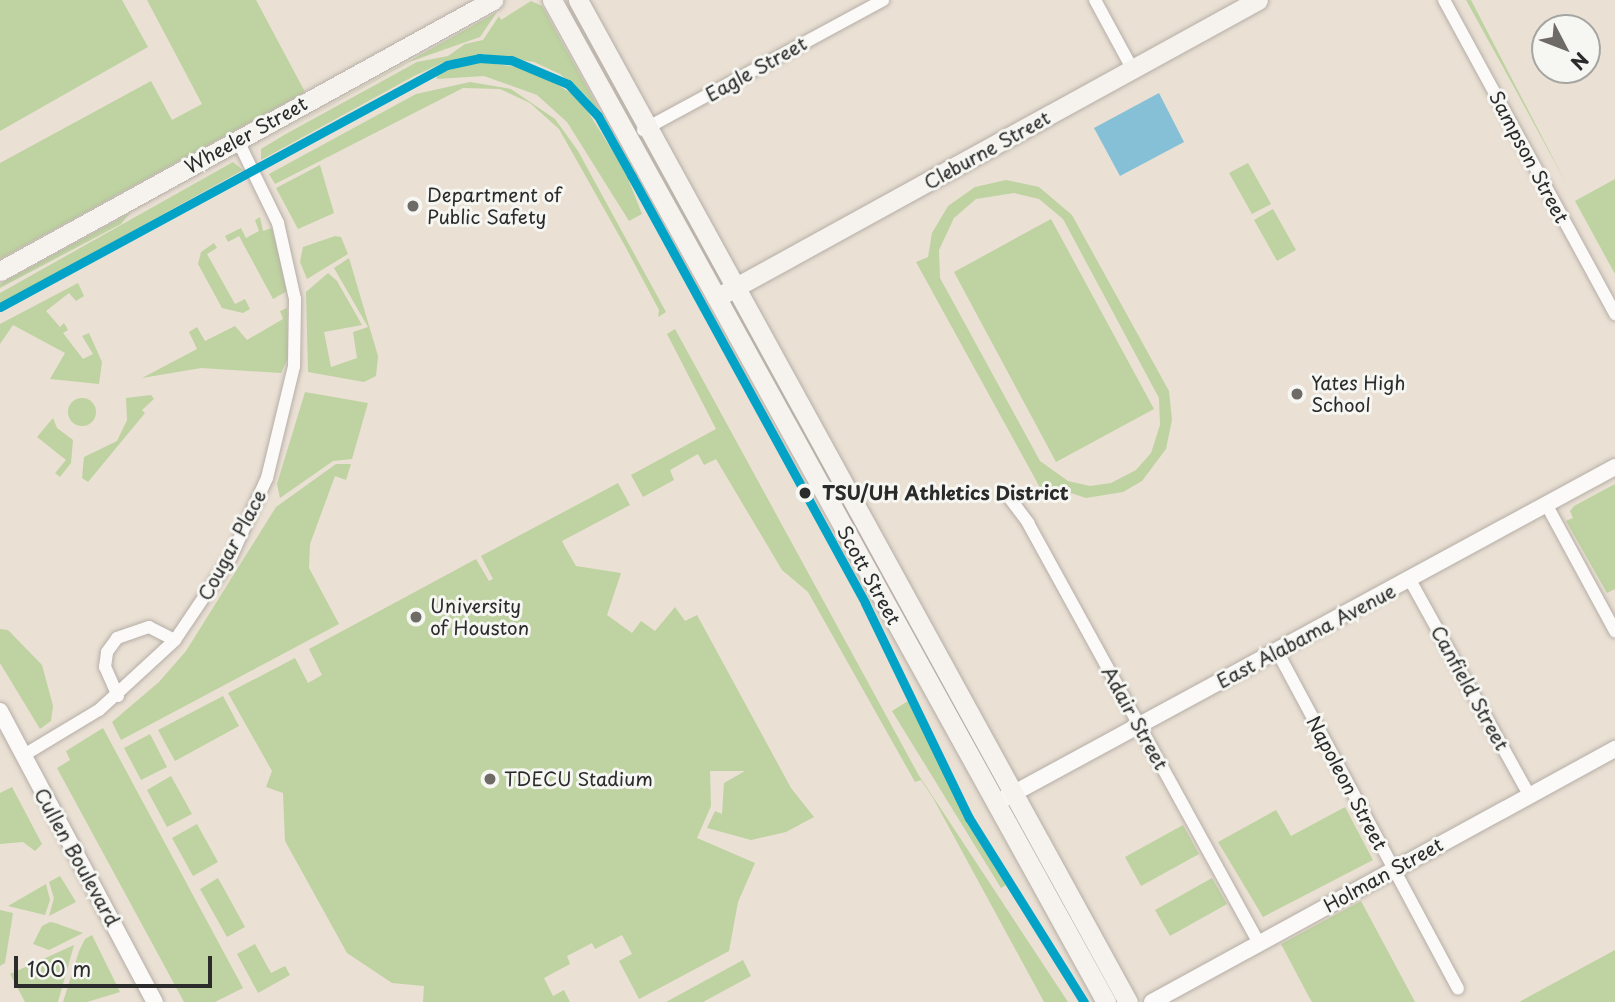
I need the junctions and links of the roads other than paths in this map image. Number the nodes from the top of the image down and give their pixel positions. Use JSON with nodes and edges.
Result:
{"nodes":[{"id":1,"x":493,"y":0,"type":"edge"},
{"id":2,"x":552,"y":0,"type":"edge"},
{"id":3,"x":578,"y":0,"type":"edge"},
{"id":4,"x":883,"y":0,"type":"edge"},
{"id":5,"x":1095,"y":0,"type":"edge"},
{"id":6,"x":1258,"y":0,"type":"edge"},
{"id":7,"x":1444,"y":0,"type":"edge"},
{"id":8,"x":1133,"y":70,"type":"junction"},
{"id":9,"x":650,"y":127,"type":"junction"},
{"id":10,"x":629,"y":138,"type":"junction"},
{"id":11,"x":238,"y":141,"type":"junction"},
{"id":12,"x":0,"y":271,"type":"edge"},
{"id":13,"x":736,"y":288,"type":"junction"},
{"id":14,"x":716,"y":298,"type":"junction"},
{"id":15,"x":1615,"y":314,"type":"edge"},
{"id":16,"x":820,"y":438,"type":"junction"},
{"id":17,"x":799,"y":450,"type":"junction"},
{"id":18,"x":1615,"y":467,"type":"edge"},
{"id":19,"x":1008,"y":496,"type":"dead end"},
{"id":20,"x":1546,"y":504,"type":"junction"},
{"id":21,"x":1410,"y":580,"type":"junction"},
{"id":22,"x":918,"y":614,"type":"junction"},
{"id":23,"x":897,"y":625,"type":"junction"},
{"id":24,"x":1615,"y":631,"type":"edge"},
{"id":25,"x":175,"y":640,"type":"junction"},
{"id":26,"x":1277,"y":651,"type":"junction"},
{"id":27,"x":118,"y":696,"type":"junction"},
{"id":28,"x":0,"y":711,"type":"edge"},
{"id":29,"x":1140,"y":725,"type":"junction"},
{"id":30,"x":1615,"y":750,"type":"edge"},
{"id":31,"x":24,"y":755,"type":"junction"},
{"id":32,"x":1015,"y":793,"type":"junction"},
{"id":33,"x":1530,"y":795,"type":"junction"},
{"id":34,"x":996,"y":804,"type":"junction"},
{"id":35,"x":1393,"y":870,"type":"junction"},
{"id":36,"x":1259,"y":943,"type":"junction"},
{"id":37,"x":1458,"y":989,"type":"dead end"},
{"id":38,"x":155,"y":1002,"type":"edge"},
{"id":39,"x":1106,"y":1002,"type":"edge"},
{"id":40,"x":1128,"y":1002,"type":"edge"},
{"id":41,"x":1153,"y":1002,"type":"edge"}],
"edges":[{"from":1,"to":11,"type":"main road","name":"Wheeler Street"},
{"from":2,"to":10,"type":"main road","name":"Scott Street"},
{"from":3,"to":9,"type":"main road","name":"Scott Street"},
{"from":4,"to":9,"type":"street","name":"Eagle Street"},
{"from":5,"to":8,"type":"street"},
{"from":6,"to":8,"type":"main road","name":"Cleburne Street"},
{"from":7,"to":15,"type":"street","name":"Sampson Street"},
{"from":8,"to":13,"type":"main road","name":"Cleburne Street"},
{"from":9,"to":10,"type":"street","name":"Eagle Street"},
{"from":9,"to":13,"type":"main road","name":"Scott Street"},
{"from":10,"to":14,"type":"main road","name":"Scott Street"},
{"from":11,"to":12,"type":"main road","name":"Wheeler Street"},
{"from":11,"to":25,"type":"street","name":"Cougar Place"},
{"from":13,"to":14,"type":"main road","name":"Cleburne Street"},
{"from":13,"to":16,"type":"main road","name":"Scott Street"},
{"from":14,"to":17,"type":"main road","name":"Scott Street"},
{"from":16,"to":17,"type":"main road"},
{"from":16,"to":22,"type":"main road","name":"Scott Street"},
{"from":17,"to":23,"type":"main road","name":"Scott Street"},
{"from":18,"to":20,"type":"street","name":"East Alabama Avenue"},
{"from":19,"to":29,"type":"street","name":"Adair Street"},
{"from":20,"to":21,"type":"street","name":"East Alabama Avenue"},
{"from":20,"to":24,"type":"street"},
{"from":21,"to":26,"type":"street","name":"East Alabama Avenue"},
{"from":21,"to":33,"type":"street","name":"Canfield Street"},
{"from":22,"to":23,"type":"main road"},
{"from":22,"to":32,"type":"main road","name":"Scott Street"},
{"from":23,"to":34,"type":"main road","name":"Scott Street"},
{"from":25,"to":27,"type":"street","name":"Cougar Place"},
{"from":25,"to":27,"type":"street"},
{"from":26,"to":29,"type":"street","name":"East Alabama Avenue"},
{"from":26,"to":35,"type":"street","name":"Napoleon Street"},
{"from":27,"to":31,"type":"street","name":"Cougar Place"},
{"from":28,"to":31,"type":"street","name":"Cullen Boulevard"},
{"from":29,"to":32,"type":"street","name":"East Alabama Avenue"},
{"from":29,"to":36,"type":"street","name":"Adair Street"},
{"from":30,"to":33,"type":"street","name":"Holman Street"},
{"from":31,"to":38,"type":"street","name":"Cullen Boulevard"},
{"from":32,"to":34,"type":"street","name":"East Alabama Avenue"},
{"from":32,"to":40,"type":"main road","name":"Scott Street"},
{"from":33,"to":35,"type":"street","name":"Holman Street"},
{"from":34,"to":39,"type":"main road","name":"Scott Street"},
{"from":35,"to":36,"type":"street","name":"Holman Street"},
{"from":35,"to":37,"type":"street","name":"Napoleon Street"},
{"from":36,"to":41,"type":"street","name":"Holman Street"}]}
